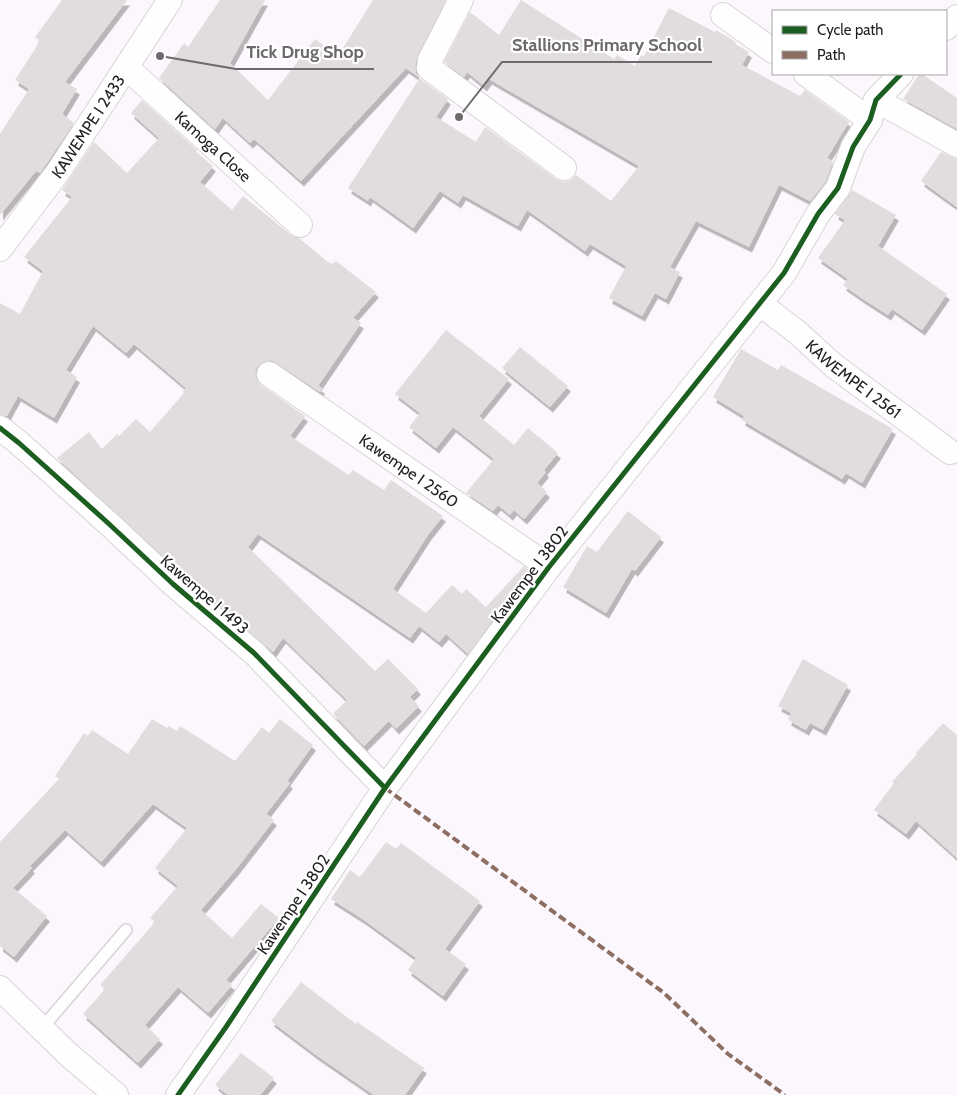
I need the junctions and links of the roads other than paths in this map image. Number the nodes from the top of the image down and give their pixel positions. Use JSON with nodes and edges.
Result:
{"nodes":[{"id":1,"x":170,"y":0,"type":"edge"},
{"id":2,"x":460,"y":0,"type":"edge"},
{"id":3,"x":723,"y":15,"type":"dead end"},
{"id":4,"x":957,"y":17,"type":"edge"},
{"id":5,"x":947,"y":27,"type":"edge"},
{"id":6,"x":772,"y":50,"type":"edge"},
{"id":7,"x":126,"y":67,"type":"junction"},
{"id":8,"x":808,"y":75,"type":"edge"},
{"id":9,"x":900,"y":75,"type":"edge"},
{"id":10,"x":873,"y":110,"type":"junction"},
{"id":11,"x":957,"y":145,"type":"edge"},
{"id":12,"x":564,"y":168,"type":"dead end"},
{"id":13,"x":300,"y":225,"type":"dead end"},
{"id":14,"x":0,"y":249,"type":"edge"},
{"id":15,"x":760,"y":304,"type":"junction"},
{"id":16,"x":269,"y":374,"type":"dead end"},
{"id":17,"x":0,"y":428,"type":"edge"},
{"id":18,"x":950,"y":452,"type":"dead end"},
{"id":19,"x":549,"y":567,"type":"junction"},
{"id":20,"x":385,"y":788,"type":"junction"},
{"id":21,"x":126,"y":930,"type":"dead end"},
{"id":22,"x":0,"y":988,"type":"edge"},
{"id":23,"x":42,"y":1028,"type":"junction"},
{"id":24,"x":116,"y":1095,"type":"edge"},
{"id":25,"x":178,"y":1095,"type":"edge"}],
"edges":[{"from":1,"to":7,"type":"street","name":"KAWEMPE I 2433"},
{"from":2,"to":12,"type":"street"},
{"from":3,"to":6,"type":"street"},
{"from":4,"to":5,"type":"street"},
{"from":7,"to":13,"type":"street","name":"Kamoga Close"},
{"from":7,"to":14,"type":"street","name":"KAWEMPE I 2433"},
{"from":8,"to":10,"type":"street"},
{"from":9,"to":10,"type":"street","name":"Kawempe I 3802"},
{"from":10,"to":11,"type":"street"},
{"from":10,"to":15,"type":"street","name":"Kawempe I 3802"},
{"from":15,"to":18,"type":"street","name":"KAWEMPE I 2561"},
{"from":15,"to":19,"type":"street","name":"Kawempe I 3802"},
{"from":16,"to":19,"type":"street","name":"Kawempe I 2560"},
{"from":17,"to":20,"type":"street","name":"Kawempe I 1493"},
{"from":19,"to":20,"type":"street","name":"Kawempe I 3802"},
{"from":20,"to":25,"type":"street","name":"Kawempe I 3802"},
{"from":21,"to":23,"type":"lane"},
{"from":22,"to":23,"type":"street"},
{"from":23,"to":24,"type":"street"}]}
